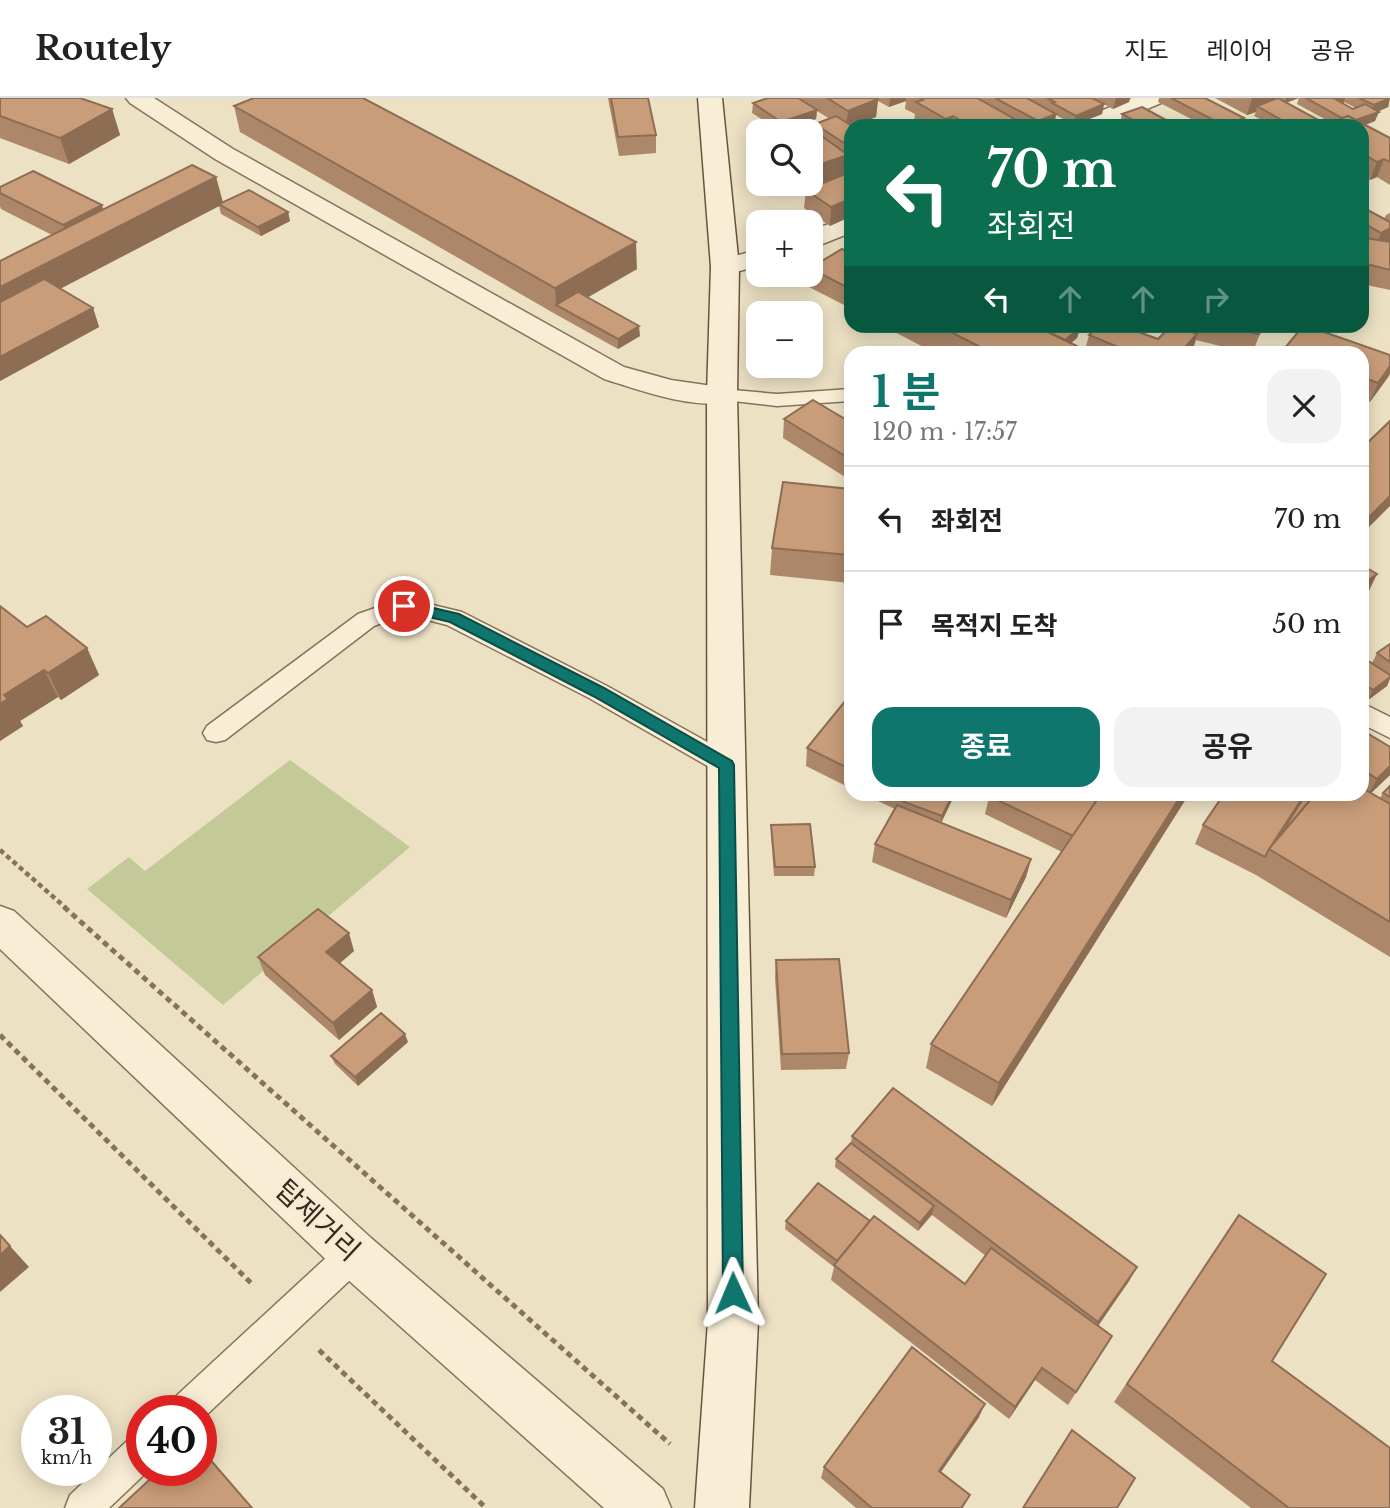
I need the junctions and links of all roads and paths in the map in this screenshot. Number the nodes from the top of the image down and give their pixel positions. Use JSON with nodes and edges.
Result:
{"nodes":[{"id":1,"x":138,"y":98,"type":"edge"},
{"id":2,"x":710,"y":98,"type":"edge"},
{"id":3,"x":1153,"y":98,"type":"edge"},
{"id":4,"x":1103,"y":119,"type":"edge"},
{"id":5,"x":844,"y":227,"type":"edge"},
{"id":6,"x":823,"y":235,"type":"edge"},
{"id":7,"x":741,"y":263,"type":"edge"},
{"id":8,"x":722,"y":395,"type":"junction"},
{"id":9,"x":844,"y":395,"type":"edge"},
{"id":10,"x":1369,"y":716,"type":"edge"},
{"id":11,"x":1390,"y":729,"type":"edge"},
{"id":12,"x":216,"y":733,"type":"dead end"},
{"id":13,"x":727,"y":765,"type":"junction"},
{"id":14,"x":0,"y":850,"type":"edge"},
{"id":15,"x":0,"y":923,"type":"edge"},
{"id":16,"x":0,"y":1035,"type":"edge"},
{"id":17,"x":354,"y":1254,"type":"junction"},
{"id":18,"x":285,"y":1318,"type":"junction"},
{"id":19,"x":202,"y":1395,"type":"edge"},
{"id":20,"x":126,"y":1467,"type":"edge"},
{"id":21,"x":723,"y":1500,"type":"edge"},
{"id":22,"x":83,"y":1508,"type":"edge"},
{"id":23,"x":486,"y":1508,"type":"edge"},
{"id":24,"x":644,"y":1508,"type":"edge"}],
"edges":[{"from":1,"to":8,"type":"street"},
{"from":2,"to":7,"type":"street"},
{"from":3,"to":4,"type":"street"},
{"from":5,"to":6,"type":"street"},
{"from":7,"to":8,"type":"street"},
{"from":8,"to":9,"type":"lane"},
{"from":8,"to":13,"type":"street"},
{"from":10,"to":11,"type":"lane"},
{"from":12,"to":13,"type":"lane"},
{"from":13,"to":21,"type":"street"},
{"from":14,"to":21,"type":"path"},
{"from":15,"to":17,"type":"street","name":"탑제거리"},
{"from":16,"to":18,"type":"path"},
{"from":17,"to":18,"type":"lane"},
{"from":17,"to":24,"type":"street","name":"탑제거리"},
{"from":18,"to":19,"type":"lane"},
{"from":18,"to":23,"type":"path"},
{"from":20,"to":22,"type":"lane"}]}
